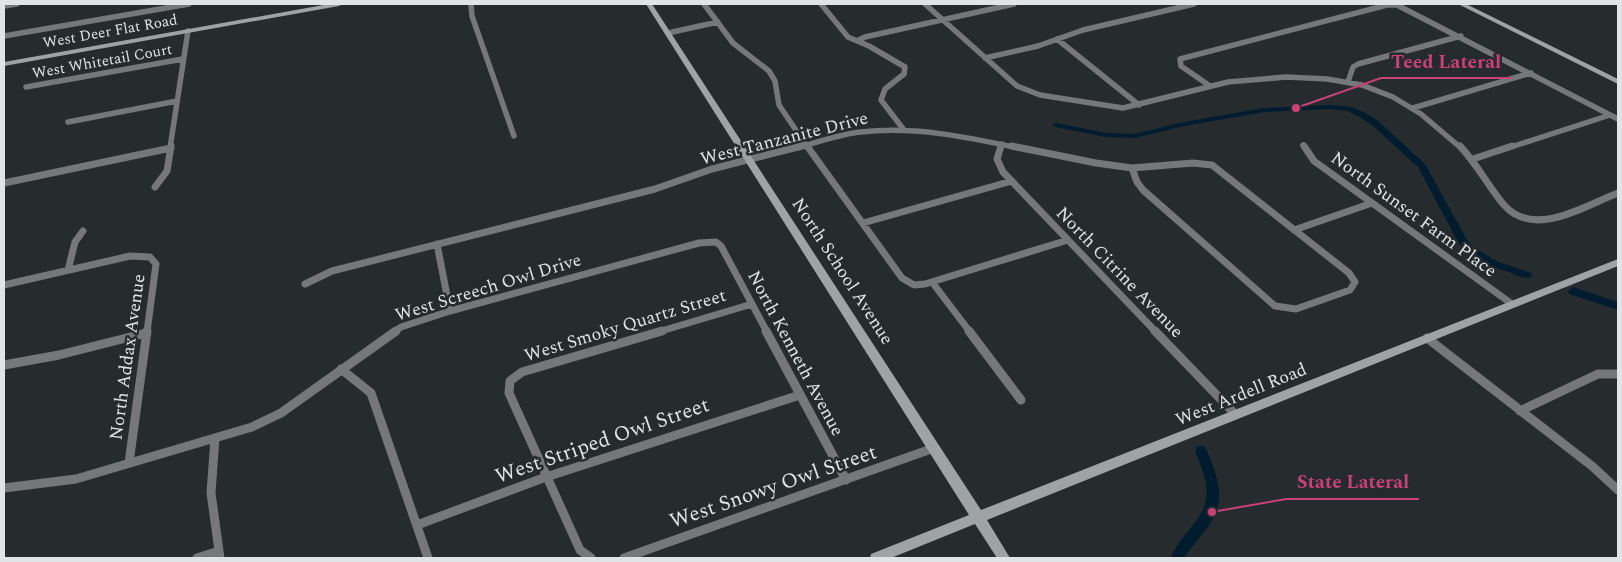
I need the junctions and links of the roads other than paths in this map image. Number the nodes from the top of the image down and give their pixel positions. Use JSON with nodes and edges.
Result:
{"nodes":[{"id":1,"x":16,"y":4,"type":"edge"},
{"id":2,"x":189,"y":4,"type":"edge"},
{"id":3,"x":339,"y":4,"type":"edge"},
{"id":4,"x":471,"y":4,"type":"edge"},
{"id":5,"x":649,"y":4,"type":"edge"},
{"id":6,"x":704,"y":4,"type":"edge"},
{"id":7,"x":822,"y":4,"type":"edge"},
{"id":8,"x":925,"y":4,"type":"edge"},
{"id":9,"x":1014,"y":4,"type":"edge"},
{"id":10,"x":1194,"y":4,"type":"edge"},
{"id":11,"x":1461,"y":4,"type":"edge"},
{"id":12,"x":1003,"y":5,"type":"edge"},
{"id":13,"x":4,"y":6,"type":"edge"},
{"id":14,"x":942,"y":20,"type":"junction"},
{"id":15,"x":718,"y":22,"type":"junction"},
{"id":16,"x":188,"y":31,"type":"junction"},
{"id":17,"x":668,"y":32,"type":"junction"},
{"id":18,"x":4,"y":36,"type":"edge"},
{"id":19,"x":1461,"y":36,"type":"junction"},
{"id":20,"x":1057,"y":39,"type":"junction"},
{"id":21,"x":857,"y":41,"type":"junction"},
{"id":22,"x":985,"y":58,"type":"junction"},
{"id":23,"x":183,"y":59,"type":"junction"},
{"id":24,"x":4,"y":64,"type":"edge"},
{"id":25,"x":1531,"y":73,"type":"junction"},
{"id":26,"x":1348,"y":82,"type":"junction"},
{"id":27,"x":1618,"y":82,"type":"edge"},
{"id":28,"x":1210,"y":86,"type":"junction"},
{"id":29,"x":26,"y":88,"type":"dead end"},
{"id":30,"x":177,"y":100,"type":"junction"},
{"id":31,"x":1139,"y":105,"type":"junction"},
{"id":32,"x":1413,"y":108,"type":"junction"},
{"id":33,"x":1610,"y":115,"type":"junction"},
{"id":34,"x":1618,"y":119,"type":"edge"},
{"id":35,"x":68,"y":122,"type":"dead end"},
{"id":36,"x":904,"y":130,"type":"junction"},
{"id":37,"x":514,"y":136,"type":"dead end"},
{"id":38,"x":1002,"y":144,"type":"junction"},
{"id":39,"x":1303,"y":145,"type":"dead end"},
{"id":40,"x":805,"y":146,"type":"junction"},
{"id":41,"x":171,"y":148,"type":"junction"},
{"id":42,"x":1473,"y":159,"type":"junction"},
{"id":43,"x":749,"y":160,"type":"junction"},
{"id":44,"x":1132,"y":168,"type":"junction"},
{"id":45,"x":1012,"y":181,"type":"junction"},
{"id":46,"x":4,"y":183,"type":"edge"},
{"id":47,"x":155,"y":187,"type":"dead end"},
{"id":48,"x":1618,"y":193,"type":"edge"},
{"id":49,"x":1372,"y":203,"type":"junction"},
{"id":50,"x":863,"y":223,"type":"junction"},
{"id":51,"x":1294,"y":230,"type":"junction"},
{"id":52,"x":83,"y":231,"type":"dead end"},
{"id":53,"x":1068,"y":240,"type":"junction"},
{"id":54,"x":716,"y":242,"type":"joint"},
{"id":55,"x":437,"y":244,"type":"junction"},
{"id":56,"x":1618,"y":262,"type":"edge"},
{"id":57,"x":68,"y":270,"type":"junction"},
{"id":58,"x":932,"y":282,"type":"junction"},
{"id":59,"x":304,"y":284,"type":"dead end"},
{"id":60,"x":4,"y":285,"type":"edge"},
{"id":61,"x":752,"y":304,"type":"junction"},
{"id":62,"x":1512,"y":304,"type":"junction"},
{"id":63,"x":450,"y":311,"type":"junction"},
{"id":64,"x":146,"y":333,"type":"junction"},
{"id":65,"x":1427,"y":338,"type":"junction"},
{"id":66,"x":4,"y":365,"type":"edge"},
{"id":67,"x":342,"y":369,"type":"junction"},
{"id":68,"x":1618,"y":374,"type":"edge"},
{"id":69,"x":800,"y":394,"type":"junction"},
{"id":70,"x":1021,"y":400,"type":"dead end"},
{"id":71,"x":1520,"y":411,"type":"junction"},
{"id":72,"x":1235,"y":414,"type":"junction"},
{"id":73,"x":215,"y":438,"type":"junction"},
{"id":74,"x":934,"y":448,"type":"junction"},
{"id":75,"x":128,"y":463,"type":"junction"},
{"id":76,"x":546,"y":477,"type":"junction"},
{"id":77,"x":846,"y":480,"type":"junction"},
{"id":78,"x":4,"y":488,"type":"edge"},
{"id":79,"x":1618,"y":490,"type":"edge"},
{"id":80,"x":978,"y":517,"type":"junction"},
{"id":81,"x":417,"y":525,"type":"junction"},
{"id":82,"x":220,"y":555,"type":"edge"},
{"id":83,"x":197,"y":558,"type":"edge"},
{"id":84,"x":428,"y":558,"type":"edge"},
{"id":85,"x":591,"y":558,"type":"edge"},
{"id":86,"x":624,"y":558,"type":"edge"},
{"id":87,"x":876,"y":558,"type":"edge"},
{"id":88,"x":1004,"y":558,"type":"edge"}],
"edges":[{"from":1,"to":13,"type":"street"},
{"from":2,"to":18,"type":"street"},
{"from":3,"to":16,"type":"street","name":"West Deer Flat Road"},
{"from":4,"to":37,"type":"street"},
{"from":5,"to":17,"type":"street","name":"North School Avenue"},
{"from":6,"to":15,"type":"street"},
{"from":7,"to":21,"type":"street"},
{"from":8,"to":14,"type":"street"},
{"from":9,"to":12,"type":"street"},
{"from":10,"to":20,"type":"street"},
{"from":11,"to":27,"type":"street"},
{"from":12,"to":14,"type":"street"},
{"from":14,"to":21,"type":"street"},
{"from":14,"to":22,"type":"street"},
{"from":15,"to":17,"type":"street"},
{"from":15,"to":40,"type":"street"},
{"from":16,"to":23,"type":"street"},
{"from":16,"to":24,"type":"street","name":"West Deer Flat Road"},
{"from":17,"to":43,"type":"street","name":"North School Avenue"},
{"from":19,"to":25,"type":"street"},
{"from":19,"to":26,"type":"street"},
{"from":19,"to":28,"type":"street"},
{"from":20,"to":22,"type":"street"},
{"from":20,"to":31,"type":"street"},
{"from":21,"to":36,"type":"street"},
{"from":22,"to":31,"type":"street"},
{"from":23,"to":29,"type":"street","name":"West Whitetail Court"},
{"from":23,"to":30,"type":"street"},
{"from":25,"to":32,"type":"street"},
{"from":25,"to":33,"type":"street"},
{"from":26,"to":28,"type":"street"},
{"from":26,"to":32,"type":"street"},
{"from":28,"to":31,"type":"street"},
{"from":30,"to":35,"type":"street"},
{"from":30,"to":41,"type":"street"},
{"from":32,"to":42,"type":"street"},
{"from":33,"to":34,"type":"street"},
{"from":33,"to":42,"type":"street"},
{"from":36,"to":38,"type":"street","name":"West Tanzanite Drive"},
{"from":36,"to":40,"type":"street","name":"West Tanzanite Drive"},
{"from":38,"to":44,"type":"street","name":"West Tanzanite Drive"},
{"from":38,"to":45,"type":"street","name":"North Citrine Avenue"},
{"from":39,"to":49,"type":"street","name":"North Sunset Farm Place"},
{"from":40,"to":43,"type":"street","name":"West Tanzanite Drive"},
{"from":40,"to":50,"type":"street"},
{"from":41,"to":46,"type":"street"},
{"from":41,"to":47,"type":"street"},
{"from":42,"to":48,"type":"street"},
{"from":43,"to":55,"type":"street","name":"West Tanzanite Drive"},
{"from":43,"to":74,"type":"street","name":"North School Avenue"},
{"from":44,"to":51,"type":"street","name":"West Tanzanite Drive"},
{"from":44,"to":51,"type":"street"},
{"from":45,"to":50,"type":"street"},
{"from":45,"to":53,"type":"street","name":"North Citrine Avenue"},
{"from":49,"to":51,"type":"street"},
{"from":49,"to":62,"type":"street","name":"North Sunset Farm Place"},
{"from":50,"to":58,"type":"street"},
{"from":52,"to":57,"type":"street"},
{"from":53,"to":58,"type":"street"},
{"from":53,"to":72,"type":"street","name":"North Citrine Avenue"},
{"from":54,"to":61,"type":"street","name":"North Kenneth Avenue"},
{"from":54,"to":63,"type":"street","name":"West Screech Owl Drive"},
{"from":55,"to":59,"type":"street","name":"West Tanzanite Drive"},
{"from":55,"to":63,"type":"street"},
{"from":56,"to":62,"type":"street","name":"West Ardell Road"},
{"from":57,"to":60,"type":"street"},
{"from":57,"to":64,"type":"street","name":"North Addax Avenue"},
{"from":58,"to":70,"type":"street"},
{"from":61,"to":69,"type":"street","name":"North Kenneth Avenue"},
{"from":61,"to":76,"type":"street","name":"West Smoky Quartz Street"},
{"from":62,"to":65,"type":"street","name":"West Ardell Road"},
{"from":63,"to":67,"type":"street","name":"West Screech Owl Drive"},
{"from":64,"to":66,"type":"street"},
{"from":64,"to":75,"type":"street","name":"North Addax Avenue"},
{"from":65,"to":71,"type":"street"},
{"from":65,"to":72,"type":"street","name":"West Ardell Road"},
{"from":67,"to":73,"type":"street","name":"West Screech Owl Drive"},
{"from":67,"to":81,"type":"street"},
{"from":68,"to":71,"type":"street"},
{"from":69,"to":76,"type":"street","name":"West Striped Owl Street"},
{"from":69,"to":77,"type":"street","name":"North Kenneth Avenue"},
{"from":71,"to":79,"type":"street"},
{"from":72,"to":80,"type":"street","name":"West Ardell Road"},
{"from":73,"to":75,"type":"street","name":"West Screech Owl Drive"},
{"from":73,"to":82,"type":"street"},
{"from":74,"to":77,"type":"street","name":"West Snowy Owl Street"},
{"from":74,"to":80,"type":"street","name":"North School Avenue"},
{"from":75,"to":78,"type":"street","name":"West Screech Owl Drive"},
{"from":76,"to":81,"type":"street","name":"West Striped Owl Street"},
{"from":76,"to":85,"type":"street"},
{"from":77,"to":86,"type":"street","name":"West Snowy Owl Street"},
{"from":80,"to":87,"type":"street","name":"West Ardell Road"},
{"from":80,"to":88,"type":"street","name":"North School Avenue"},
{"from":81,"to":84,"type":"street"},
{"from":82,"to":83,"type":"street"}]}
